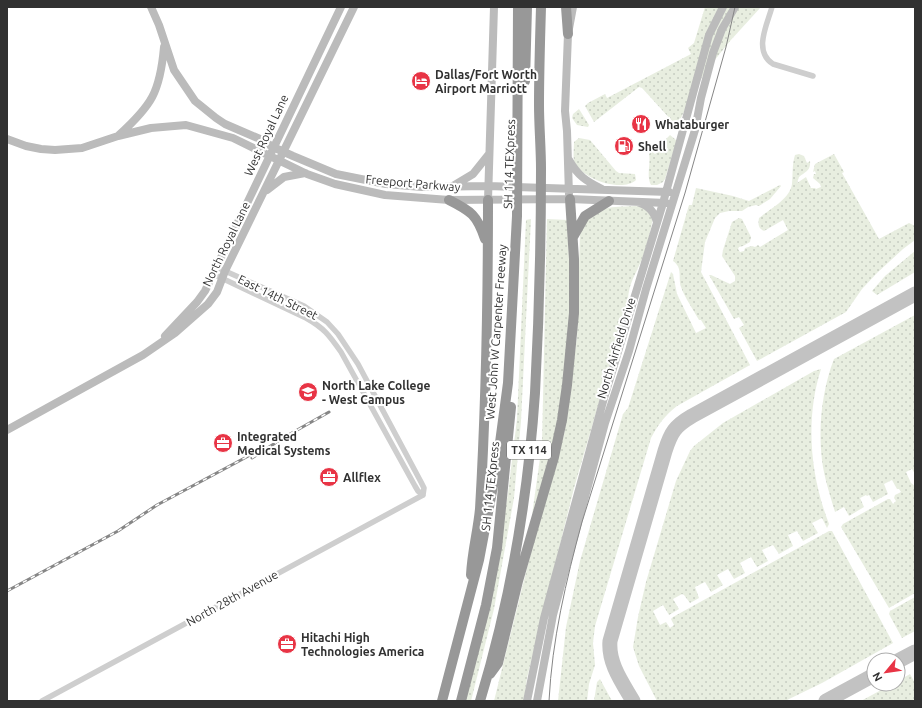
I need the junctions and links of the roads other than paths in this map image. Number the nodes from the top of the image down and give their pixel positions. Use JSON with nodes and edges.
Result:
{"nodes":[{"id":1,"x":151,"y":7,"type":"edge"},
{"id":2,"x":341,"y":7,"type":"edge"},
{"id":3,"x":354,"y":7,"type":"edge"},
{"id":4,"x":494,"y":7,"type":"edge"},
{"id":5,"x":518,"y":7,"type":"edge"},
{"id":6,"x":526,"y":7,"type":"edge"},
{"id":7,"x":541,"y":7,"type":"edge"},
{"id":8,"x":566,"y":7,"type":"edge"},
{"id":9,"x":573,"y":7,"type":"edge"},
{"id":10,"x":723,"y":7,"type":"edge"},
{"id":11,"x":735,"y":7,"type":"edge"},
{"id":12,"x":772,"y":7,"type":"edge"},
{"id":13,"x":568,"y":34,"type":"junction"},
{"id":14,"x":165,"y":44,"type":"junction"},
{"id":15,"x":813,"y":76,"type":"dead end"},
{"id":16,"x":118,"y":136,"type":"junction"},
{"id":17,"x":7,"y":139,"type":"edge"},
{"id":18,"x":273,"y":147,"type":"junction"},
{"id":19,"x":283,"y":152,"type":"junction"},
{"id":20,"x":489,"y":154,"type":"junction"},
{"id":21,"x":269,"y":155,"type":"junction"},
{"id":22,"x":568,"y":159,"type":"junction"},
{"id":23,"x":279,"y":160,"type":"junction"},
{"id":24,"x":520,"y":166,"type":"junction"},
{"id":25,"x":305,"y":173,"type":"junction"},
{"id":26,"x":393,"y":184,"type":"junction"},
{"id":27,"x":453,"y":186,"type":"junction"},
{"id":28,"x":488,"y":186,"type":"junction"},
{"id":29,"x":604,"y":190,"type":"junction"},
{"id":30,"x":666,"y":191,"type":"junction"},
{"id":31,"x":264,"y":193,"type":"junction"},
{"id":32,"x":675,"y":193,"type":"junction"},
{"id":33,"x":569,"y":194,"type":"junction"},
{"id":34,"x":392,"y":195,"type":"junction"},
{"id":35,"x":449,"y":200,"type":"junction"},
{"id":36,"x":488,"y":200,"type":"junction"},
{"id":37,"x":609,"y":201,"type":"junction"},
{"id":38,"x":638,"y":202,"type":"junction"},
{"id":39,"x":663,"y":203,"type":"junction"},
{"id":40,"x":672,"y":204,"type":"junction"},
{"id":41,"x":519,"y":216,"type":"junction"},
{"id":42,"x":657,"y":222,"type":"junction"},
{"id":43,"x":573,"y":237,"type":"junction"},
{"id":44,"x":488,"y":248,"type":"junction"},
{"id":45,"x":215,"y":270,"type":"junction"},
{"id":46,"x":223,"y":274,"type":"junction"},
{"id":47,"x":161,"y":342,"type":"junction"},
{"id":48,"x":7,"y":430,"type":"edge"},
{"id":49,"x":423,"y":495,"type":"junction"},
{"id":50,"x":470,"y":597,"type":"junction"},
{"id":51,"x":487,"y":679,"type":"junction"},
{"id":52,"x":464,"y":690,"type":"junction"},
{"id":53,"x":42,"y":701,"type":"edge"},
{"id":54,"x":442,"y":701,"type":"edge"},
{"id":55,"x":458,"y":701,"type":"edge"},
{"id":56,"x":461,"y":701,"type":"edge"},
{"id":57,"x":480,"y":701,"type":"edge"},
{"id":58,"x":527,"y":701,"type":"edge"},
{"id":59,"x":538,"y":701,"type":"edge"}],
"edges":[{"from":1,"to":14,"type":"main road","name":"Freeport Parkway"},
{"from":2,"to":18,"type":"main road","name":"West Royal Lane"},
{"from":3,"to":19,"type":"main road","name":"West Royal Lane"},
{"from":4,"to":20,"type":"main road"},
{"from":5,"to":24,"type":"highway","name":"West John W Carpenter Freeway","number":"TX 114"},
{"from":6,"to":24,"type":"highway","name":"SH 114 TEXpress"},
{"from":7,"to":51,"type":"highway","number":"TX 114"},
{"from":8,"to":13,"type":"highway"},
{"from":9,"to":13,"type":"main road"},
{"from":10,"to":30,"type":"main road","name":"North Airfield Drive"},
{"from":11,"to":32,"type":"main road","name":"North Airfield Drive"},
{"from":12,"to":15,"type":"street"},
{"from":13,"to":22,"type":"main road"},
{"from":14,"to":16,"type":"main road"},
{"from":14,"to":18,"type":"main road","name":"Freeport Parkway"},
{"from":16,"to":17,"type":"main road","name":"Freeport Parkway"},
{"from":16,"to":21,"type":"main road","name":"Freeport Parkway"},
{"from":18,"to":19,"type":"main road","name":"Freeport Parkway"},
{"from":18,"to":21,"type":"main road","name":"West Royal Lane"},
{"from":19,"to":23,"type":"main road","name":"West Royal Lane"},
{"from":19,"to":26,"type":"main road","name":"Freeport Parkway"},
{"from":20,"to":27,"type":"main road"},
{"from":20,"to":28,"type":"main road"},
{"from":21,"to":23,"type":"main road","name":"Freeport Parkway"},
{"from":21,"to":45,"type":"main road","name":"West Royal Lane"},
{"from":22,"to":29,"type":"main road"},
{"from":22,"to":33,"type":"main road"},
{"from":23,"to":25,"type":"main road","name":"Freeport Parkway"},
{"from":23,"to":31,"type":"main road","name":"North Royal Lane"},
{"from":24,"to":41,"type":"highway","name":"West John W Carpenter Freeway","number":"TX 114"},
{"from":25,"to":31,"type":"main road"},
{"from":25,"to":34,"type":"main road","name":"Freeport Parkway"},
{"from":26,"to":27,"type":"main road","name":"Freeport Parkway"},
{"from":26,"to":34,"type":"main road"},
{"from":27,"to":28,"type":"main road","name":"Freeport Parkway"},
{"from":28,"to":33,"type":"main road","name":"Freeport Parkway"},
{"from":28,"to":36,"type":"main road"},
{"from":29,"to":30,"type":"main road","name":"Freeport Parkway"},
{"from":29,"to":33,"type":"main road","name":"Freeport Parkway"},
{"from":30,"to":32,"type":"main road","name":"Freeport Parkway"},
{"from":30,"to":39,"type":"main road","name":"North Airfield Drive"},
{"from":31,"to":46,"type":"main road","name":"North Royal Lane"},
{"from":32,"to":40,"type":"main road","name":"North Airfield Drive"},
{"from":33,"to":36,"type":"main road","name":"Freeport Parkway"},
{"from":33,"to":37,"type":"main road","name":"Freeport Parkway"},
{"from":33,"to":43,"type":"highway"},
{"from":34,"to":35,"type":"main road","name":"Freeport Parkway"},
{"from":35,"to":36,"type":"main road","name":"Freeport Parkway"},
{"from":35,"to":44,"type":"highway"},
{"from":36,"to":44,"type":"highway"},
{"from":37,"to":38,"type":"main road","name":"Freeport Parkway"},
{"from":37,"to":43,"type":"highway"},
{"from":38,"to":39,"type":"main road","name":"Freeport Parkway"},
{"from":38,"to":42,"type":"main road"},
{"from":39,"to":40,"type":"main road","name":"Freeport Parkway"},
{"from":39,"to":42,"type":"main road","name":"North Airfield Drive"},
{"from":40,"to":59,"type":"main road","name":"North Airfield Drive"},
{"from":41,"to":50,"type":"highway","name":"West John W Carpenter Freeway","number":"TX 114"},
{"from":41,"to":52,"type":"highway","name":"SH 114 TEXpress"},
{"from":42,"to":58,"type":"main road","name":"North Airfield Drive"},
{"from":43,"to":51,"type":"highway"},
{"from":44,"to":50,"type":"highway"},
{"from":45,"to":46,"type":"street","name":"East 14th Street"},
{"from":45,"to":47,"type":"main road","name":"North Royal Lane"},
{"from":46,"to":47,"type":"main road","name":"North Royal Lane"},
{"from":46,"to":49,"type":"street","name":"East 14th Street"},
{"from":46,"to":49,"type":"street","name":"East 14th Street"},
{"from":47,"to":48,"type":"main road","name":"North Royal Lane"},
{"from":49,"to":53,"type":"street","name":"North 28th Avenue"},
{"from":50,"to":54,"type":"highway","name":"West John W Carpenter Freeway","number":"TX 114"},
{"from":51,"to":57,"type":"highway","number":"TX 114"},
{"from":52,"to":55,"type":"highway"},
{"from":52,"to":56,"type":"highway","name":"SH 114 TEXpress"}]}
